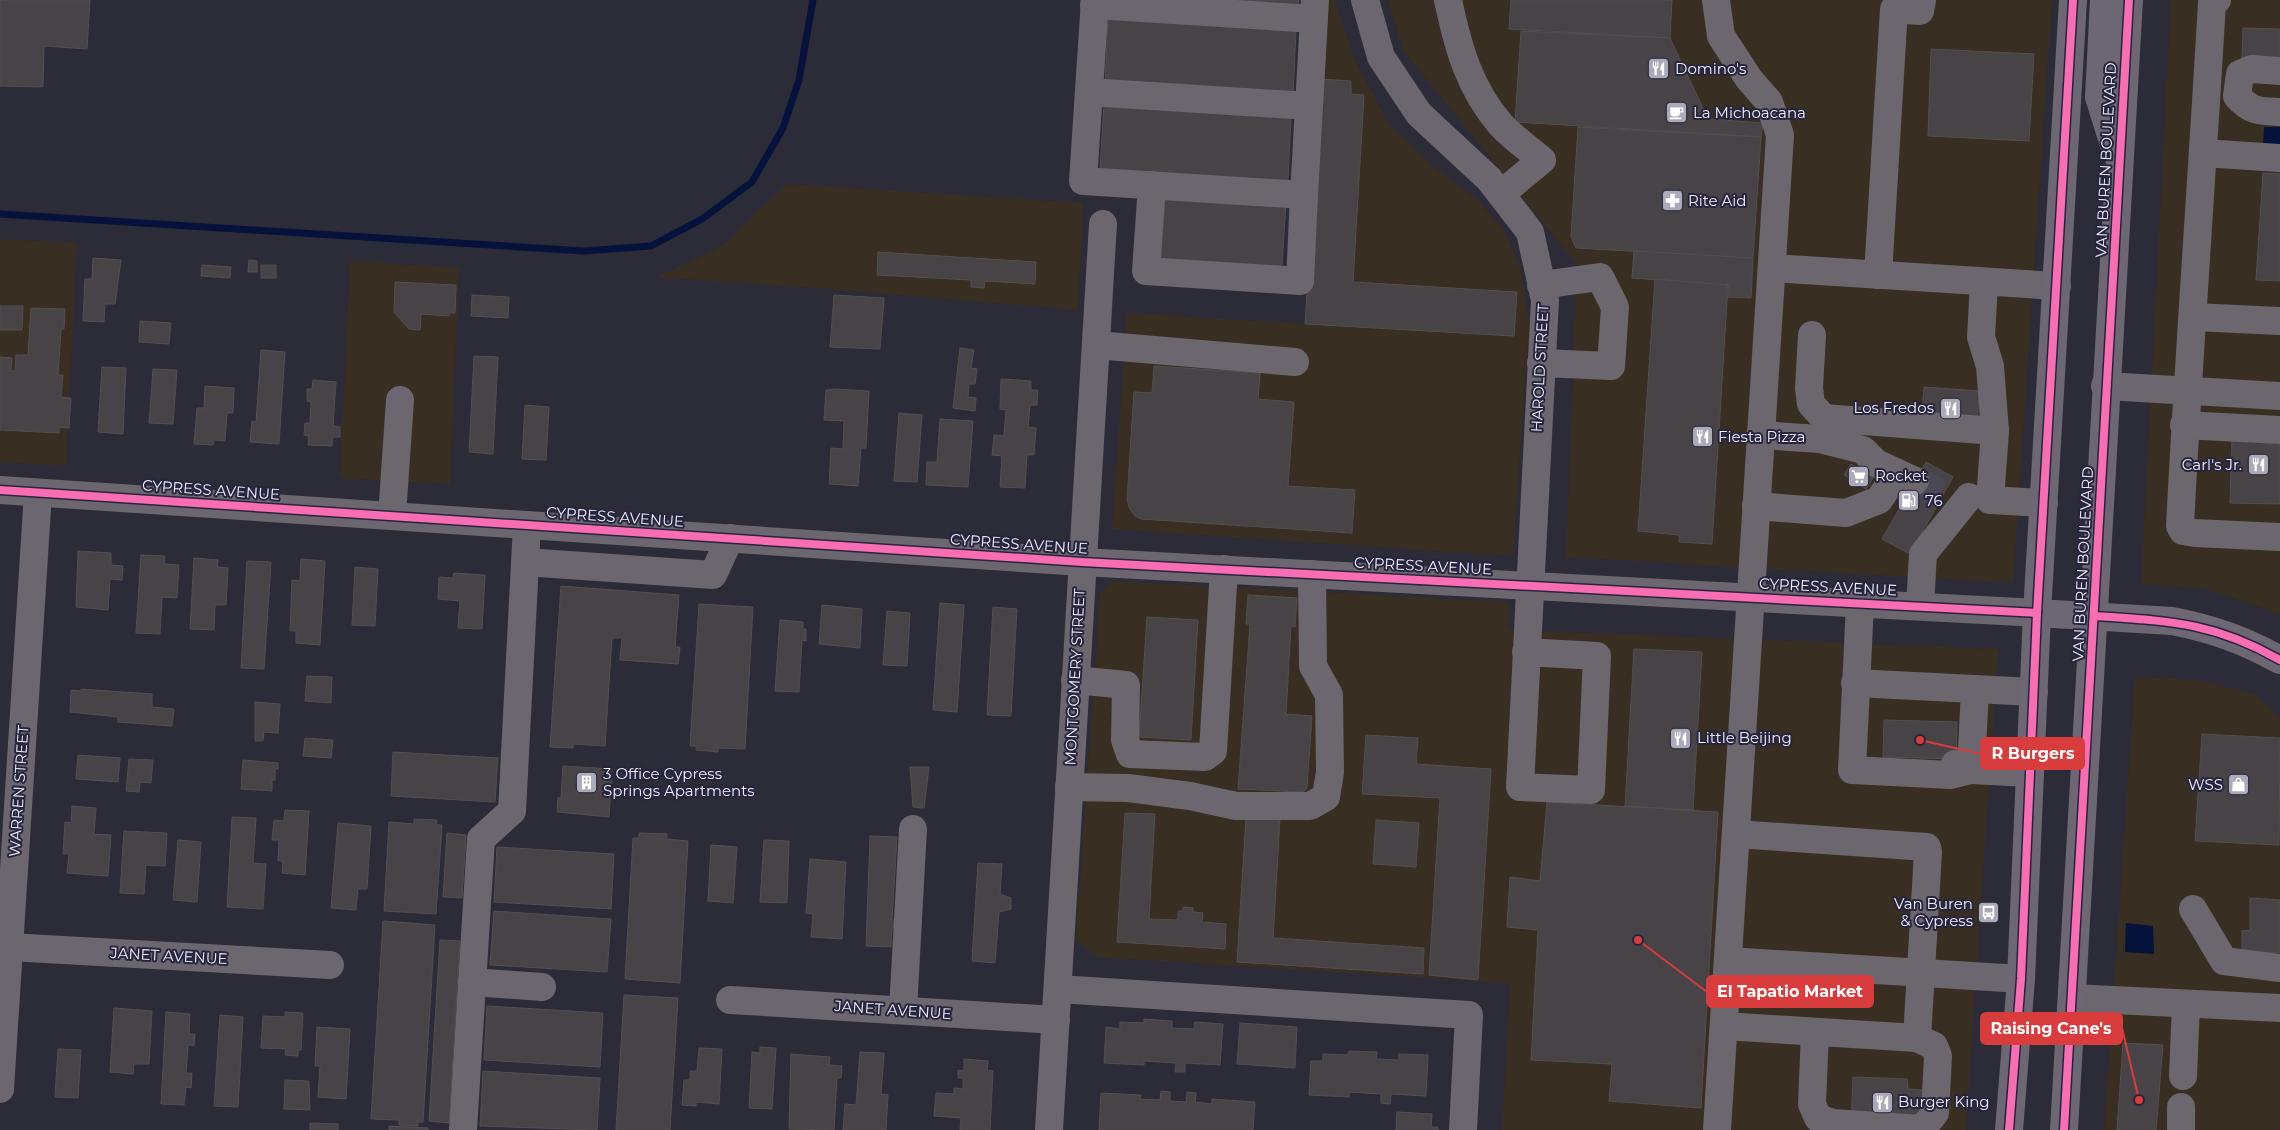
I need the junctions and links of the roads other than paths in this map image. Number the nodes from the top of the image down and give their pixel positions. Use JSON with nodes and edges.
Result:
{"nodes":[{"id":1,"x":1365,"y":0,"type":"edge"},
{"id":2,"x":1448,"y":0,"type":"edge"},
{"id":3,"x":1716,"y":0,"type":"edge"},
{"id":4,"x":1922,"y":0,"type":"edge"},
{"id":5,"x":2073,"y":0,"type":"edge"},
{"id":6,"x":2104,"y":0,"type":"edge"},
{"id":7,"x":2129,"y":0,"type":"edge"},
{"id":8,"x":2217,"y":0,"type":"edge"},
{"id":9,"x":1094,"y":3,"type":"edge"},
{"id":10,"x":1314,"y":9,"type":"edge"},
{"id":11,"x":2280,"y":71,"type":"edge"},
{"id":12,"x":1089,"y":92,"type":"junction"},
{"id":13,"x":1308,"y":106,"type":"junction"},
{"id":14,"x":2280,"y":112,"type":"edge"},
{"id":15,"x":2203,"y":153,"type":"junction"},
{"id":16,"x":2280,"y":158,"type":"edge"},
{"id":17,"x":2120,"y":164,"type":"junction"},
{"id":18,"x":1152,"y":185,"type":"junction"},
{"id":19,"x":1502,"y":194,"type":"junction"},
{"id":20,"x":1304,"y":195,"type":"junction"},
{"id":21,"x":1102,"y":224,"type":"dead end"},
{"id":22,"x":1772,"y":268,"type":"junction"},
{"id":23,"x":1878,"y":275,"type":"junction"},
{"id":24,"x":1984,"y":282,"type":"junction"},
{"id":25,"x":1541,"y":285,"type":"junction"},
{"id":26,"x":2057,"y":286,"type":"junction"},
{"id":27,"x":2193,"y":317,"type":"junction"},
{"id":28,"x":2280,"y":321,"type":"edge"},
{"id":29,"x":1812,"y":335,"type":"dead end"},
{"id":30,"x":1096,"y":345,"type":"junction"},
{"id":31,"x":1295,"y":362,"type":"dead end"},
{"id":32,"x":1541,"y":363,"type":"junction"},
{"id":33,"x":2105,"y":386,"type":"junction"},
{"id":34,"x":2186,"y":390,"type":"junction"},
{"id":35,"x":2280,"y":396,"type":"edge"},
{"id":36,"x":400,"y":400,"type":"dead end"},
{"id":37,"x":2184,"y":426,"type":"junction"},
{"id":38,"x":2280,"y":430,"type":"edge"},
{"id":39,"x":1995,"y":432,"type":"junction"},
{"id":40,"x":1760,"y":435,"type":"junction"},
{"id":41,"x":0,"y":490,"type":"edge"},
{"id":42,"x":38,"y":493,"type":"junction"},
{"id":43,"x":1968,"y":497,"type":"junction"},
{"id":44,"x":2044,"y":503,"type":"junction"},
{"id":45,"x":1756,"y":506,"type":"junction"},
{"id":46,"x":392,"y":516,"type":"junction"},
{"id":47,"x":527,"y":525,"type":"junction"},
{"id":48,"x":2280,"y":537,"type":"edge"},
{"id":49,"x":730,"y":538,"type":"junction"},
{"id":50,"x":525,"y":562,"type":"junction"},
{"id":51,"x":1082,"y":562,"type":"junction"},
{"id":52,"x":1224,"y":569,"type":"junction"},
{"id":53,"x":1312,"y":574,"type":"junction"},
{"id":54,"x":1529,"y":586,"type":"junction"},
{"id":55,"x":1750,"y":597,"type":"junction"},
{"id":56,"x":1860,"y":604,"type":"junction"},
{"id":57,"x":1920,"y":606,"type":"junction"},
{"id":58,"x":2037,"y":613,"type":"junction"},
{"id":59,"x":2095,"y":616,"type":"junction"},
{"id":60,"x":1526,"y":652,"type":"junction"},
{"id":61,"x":2280,"y":660,"type":"edge"},
{"id":62,"x":1075,"y":680,"type":"junction"},
{"id":63,"x":1856,"y":683,"type":"junction"},
{"id":64,"x":1975,"y":690,"type":"junction"},
{"id":65,"x":2034,"y":692,"type":"junction"},
{"id":66,"x":1972,"y":770,"type":"junction"},
{"id":67,"x":2030,"y":773,"type":"junction"},
{"id":68,"x":1069,"y":787,"type":"junction"},
{"id":69,"x":913,"y":829,"type":"dead end"},
{"id":70,"x":1736,"y":834,"type":"junction"},
{"id":71,"x":8,"y":848,"type":"edge"},
{"id":72,"x":6,"y":897,"type":"edge"},
{"id":73,"x":2193,"y":909,"type":"dead end"},
{"id":74,"x":9,"y":947,"type":"junction"},
{"id":75,"x":1728,"y":961,"type":"junction"},
{"id":76,"x":330,"y":965,"type":"dead end"},
{"id":77,"x":2280,"y":968,"type":"edge"},
{"id":78,"x":1921,"y":973,"type":"junction"},
{"id":79,"x":2021,"y":978,"type":"junction"},
{"id":80,"x":472,"y":982,"type":"junction"},
{"id":81,"x":542,"y":987,"type":"dead end"},
{"id":82,"x":1058,"y":990,"type":"junction"},
{"id":83,"x":2072,"y":998,"type":"junction"},
{"id":84,"x":730,"y":1000,"type":"dead end"},
{"id":85,"x":2186,"y":1004,"type":"junction"},
{"id":86,"x":2280,"y":1008,"type":"edge"},
{"id":87,"x":903,"y":1010,"type":"junction"},
{"id":88,"x":1056,"y":1020,"type":"junction"},
{"id":89,"x":1724,"y":1026,"type":"junction"},
{"id":90,"x":1806,"y":1031,"type":"junction"},
{"id":91,"x":1917,"y":1038,"type":"junction"},
{"id":92,"x":2183,"y":1076,"type":"dead end"},
{"id":93,"x":0,"y":1089,"type":"edge"},
{"id":94,"x":463,"y":1130,"type":"edge"},
{"id":95,"x":1049,"y":1130,"type":"edge"},
{"id":96,"x":1463,"y":1130,"type":"edge"},
{"id":97,"x":1717,"y":1130,"type":"edge"},
{"id":98,"x":2009,"y":1130,"type":"edge"},
{"id":99,"x":2064,"y":1130,"type":"edge"}],
"edges":[{"from":1,"to":19,"type":"street","name":"HAROLD STREET"},
{"from":2,"to":19,"type":"street"},
{"from":3,"to":22,"type":"street"},
{"from":4,"to":23,"type":"street"},
{"from":5,"to":26,"type":"main road"},
{"from":6,"to":17,"type":"main road"},
{"from":7,"to":17,"type":"main road","name":"VAN BUREN BOULEVARD"},
{"from":8,"to":15,"type":"street"},
{"from":9,"to":10,"type":"street"},
{"from":9,"to":12,"type":"street"},
{"from":10,"to":13,"type":"street"},
{"from":11,"to":14,"type":"street"},
{"from":12,"to":13,"type":"street"},
{"from":12,"to":18,"type":"street"},
{"from":13,"to":20,"type":"street"},
{"from":15,"to":16,"type":"street"},
{"from":15,"to":27,"type":"street"},
{"from":17,"to":33,"type":"main road","name":"VAN BUREN BOULEVARD"},
{"from":18,"to":20,"type":"street"},
{"from":18,"to":20,"type":"street"},
{"from":19,"to":25,"type":"street","name":"HAROLD STREET"},
{"from":21,"to":30,"type":"street","name":"MONTGOMERY STREET"},
{"from":22,"to":23,"type":"street"},
{"from":22,"to":40,"type":"street"},
{"from":23,"to":24,"type":"street"},
{"from":24,"to":26,"type":"street"},
{"from":24,"to":39,"type":"street"},
{"from":25,"to":32,"type":"street","name":"HAROLD STREET"},
{"from":25,"to":32,"type":"street"},
{"from":26,"to":44,"type":"main road"},
{"from":27,"to":28,"type":"street"},
{"from":27,"to":34,"type":"street"},
{"from":29,"to":39,"type":"street"},
{"from":30,"to":31,"type":"street"},
{"from":30,"to":51,"type":"street","name":"MONTGOMERY STREET"},
{"from":32,"to":54,"type":"street","name":"HAROLD STREET"},
{"from":33,"to":34,"type":"street"},
{"from":33,"to":59,"type":"main road","name":"VAN BUREN BOULEVARD"},
{"from":34,"to":35,"type":"street"},
{"from":34,"to":37,"type":"street"},
{"from":36,"to":46,"type":"street"},
{"from":37,"to":38,"type":"street"},
{"from":37,"to":48,"type":"street"},
{"from":39,"to":43,"type":"street"},
{"from":40,"to":45,"type":"street"},
{"from":40,"to":45,"type":"street"},
{"from":41,"to":42,"type":"street","name":"CYPRESS AVENUE"},
{"from":42,"to":46,"type":"street","name":"CYPRESS AVENUE"},
{"from":42,"to":71,"type":"street","name":"WARREN STREET"},
{"from":43,"to":44,"type":"street"},
{"from":43,"to":57,"type":"street"},
{"from":44,"to":58,"type":"main road"},
{"from":45,"to":55,"type":"street"},
{"from":46,"to":47,"type":"street","name":"CYPRESS AVENUE"},
{"from":47,"to":49,"type":"street","name":"CYPRESS AVENUE"},
{"from":47,"to":50,"type":"street"},
{"from":49,"to":50,"type":"street"},
{"from":49,"to":51,"type":"street","name":"CYPRESS AVENUE"},
{"from":50,"to":80,"type":"street"},
{"from":51,"to":52,"type":"street","name":"CYPRESS AVENUE"},
{"from":51,"to":62,"type":"street","name":"MONTGOMERY STREET"},
{"from":52,"to":53,"type":"street","name":"CYPRESS AVENUE"},
{"from":52,"to":62,"type":"street"},
{"from":53,"to":54,"type":"street","name":"CYPRESS AVENUE"},
{"from":53,"to":68,"type":"street"},
{"from":54,"to":55,"type":"street","name":"CYPRESS AVENUE"},
{"from":54,"to":60,"type":"street","name":"HAROLD STREET"},
{"from":55,"to":56,"type":"street","name":"CYPRESS AVENUE"},
{"from":55,"to":70,"type":"street"},
{"from":56,"to":57,"type":"street","name":"CYPRESS AVENUE"},
{"from":56,"to":63,"type":"street"},
{"from":57,"to":58,"type":"street","name":"CYPRESS AVENUE"},
{"from":58,"to":59,"type":"main road"},
{"from":58,"to":65,"type":"main road"},
{"from":59,"to":61,"type":"main road"},
{"from":59,"to":83,"type":"main road","name":"VAN BUREN BOULEVARD"},
{"from":60,"to":60,"type":"street","name":"HAROLD STREET"},
{"from":62,"to":68,"type":"street","name":"MONTGOMERY STREET"},
{"from":63,"to":64,"type":"street"},
{"from":63,"to":66,"type":"street"},
{"from":64,"to":65,"type":"street"},
{"from":64,"to":66,"type":"street"},
{"from":65,"to":67,"type":"main road"},
{"from":66,"to":67,"type":"street"},
{"from":67,"to":79,"type":"main road"},
{"from":68,"to":82,"type":"street","name":"MONTGOMERY STREET"},
{"from":69,"to":87,"type":"street"},
{"from":70,"to":75,"type":"street"},
{"from":70,"to":78,"type":"street"},
{"from":71,"to":72,"type":"street","name":"WARREN STREET"},
{"from":72,"to":74,"type":"street","name":"WARREN STREET"},
{"from":73,"to":77,"type":"street"},
{"from":74,"to":76,"type":"street","name":"JANET AVENUE"},
{"from":74,"to":93,"type":"street","name":"WARREN STREET"},
{"from":75,"to":78,"type":"street"},
{"from":75,"to":89,"type":"street"},
{"from":78,"to":79,"type":"street"},
{"from":78,"to":91,"type":"street"},
{"from":79,"to":98,"type":"main road"},
{"from":80,"to":81,"type":"street"},
{"from":80,"to":94,"type":"street"},
{"from":82,"to":88,"type":"street","name":"MONTGOMERY STREET"},
{"from":82,"to":96,"type":"street"},
{"from":83,"to":85,"type":"street"},
{"from":83,"to":99,"type":"main road","name":"VAN BUREN BOULEVARD"},
{"from":84,"to":87,"type":"street","name":"JANET AVENUE"},
{"from":85,"to":86,"type":"street"},
{"from":85,"to":92,"type":"street"},
{"from":87,"to":88,"type":"street","name":"JANET AVENUE"},
{"from":88,"to":95,"type":"street","name":"MONTGOMERY STREET"},
{"from":89,"to":90,"type":"street"},
{"from":89,"to":97,"type":"street"},
{"from":90,"to":91,"type":"street"},
{"from":90,"to":91,"type":"street"}]}
